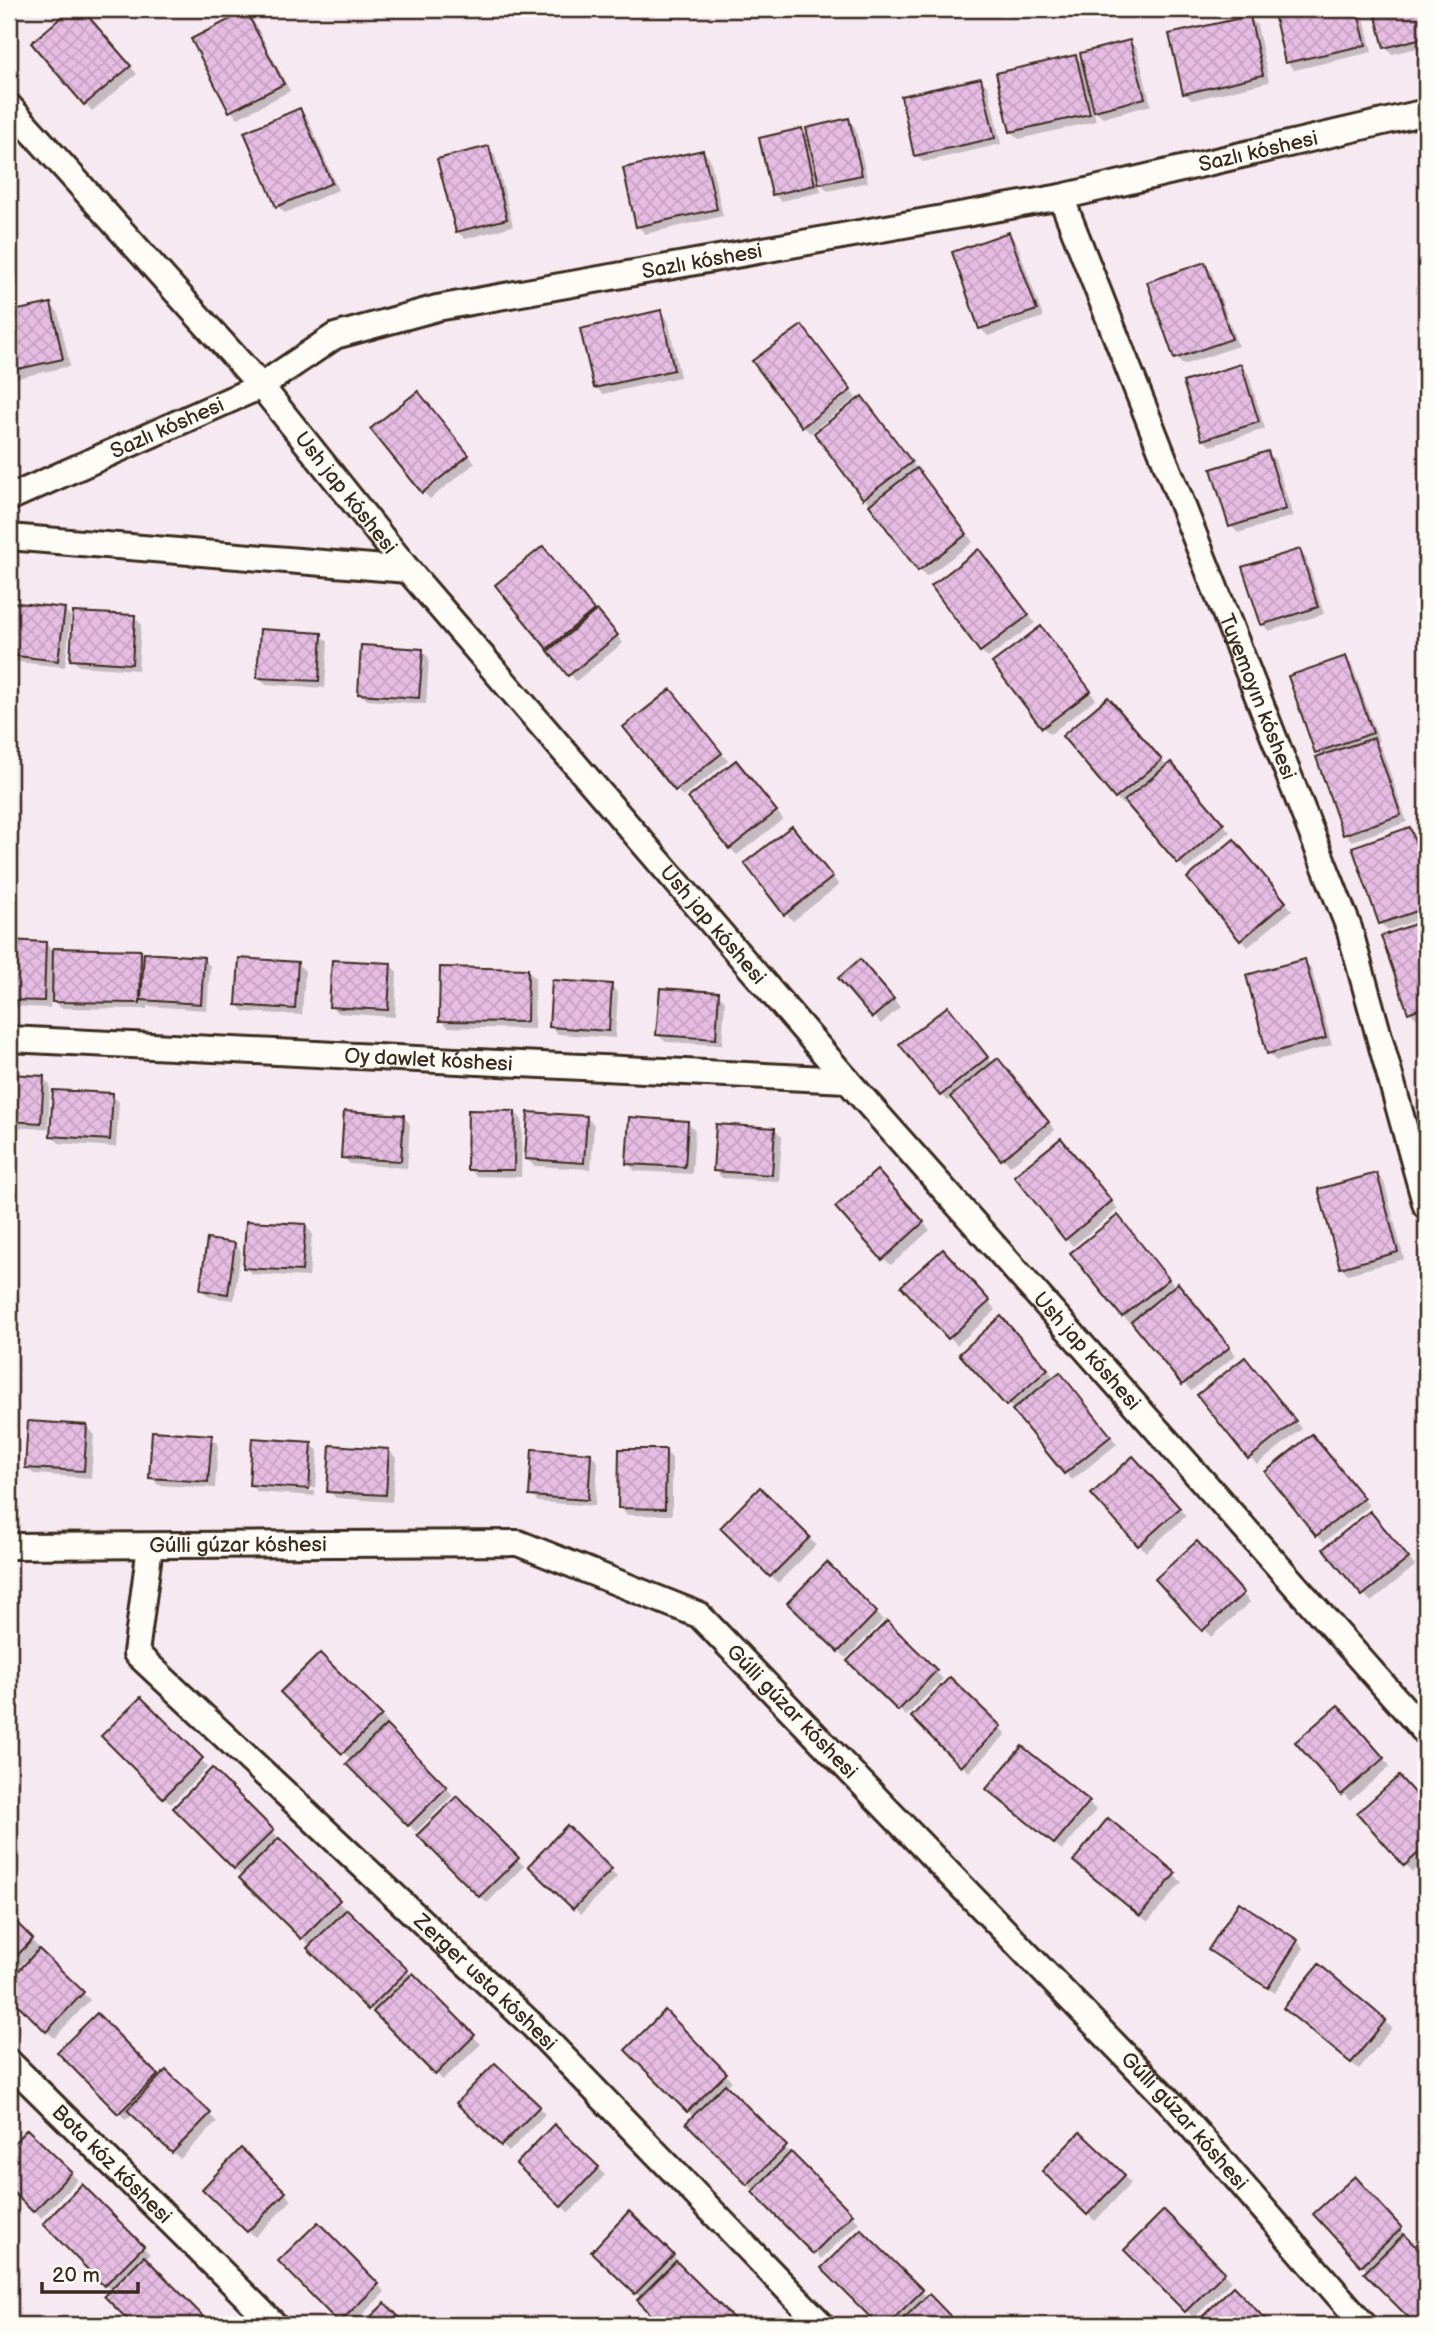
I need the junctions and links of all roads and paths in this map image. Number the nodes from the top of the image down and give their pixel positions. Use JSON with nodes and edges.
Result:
{"nodes":[{"id":1,"x":9,"y":106,"type":"edge"},
{"id":2,"x":1426,"y":112,"type":"edge"},
{"id":3,"x":1061,"y":197,"type":"junction"},
{"id":4,"x":261,"y":386,"type":"junction"},
{"id":5,"x":9,"y":498,"type":"edge"},
{"id":6,"x":9,"y":537,"type":"edge"},
{"id":7,"x":408,"y":570,"type":"junction"},
{"id":8,"x":9,"y":1039,"type":"edge"},
{"id":9,"x":847,"y":1080,"type":"junction"},
{"id":10,"x":1426,"y":1206,"type":"edge"},
{"id":11,"x":9,"y":1546,"type":"edge"},
{"id":12,"x":150,"y":1546,"type":"junction"},
{"id":13,"x":1426,"y":1733,"type":"edge"},
{"id":14,"x":9,"y":2062,"type":"edge"},
{"id":15,"x":275,"y":2325,"type":"edge"},
{"id":16,"x":822,"y":2325,"type":"edge"},
{"id":17,"x":1364,"y":2325,"type":"edge"}],
"edges":[{"from":1,"to":4,"type":"street","name":"Ush jap kóshesi"},
{"from":2,"to":3,"type":"street","name":"Sazlı kóshesi"},
{"from":3,"to":4,"type":"street","name":"Sazlı kóshesi"},
{"from":3,"to":10,"type":"street","name":"Tuyemoyın kóshesi"},
{"from":4,"to":5,"type":"street","name":"Sazlı kóshesi"},
{"from":4,"to":7,"type":"street","name":"Ush jap kóshesi"},
{"from":6,"to":7,"type":"street"},
{"from":7,"to":9,"type":"street","name":"Ush jap kóshesi"},
{"from":8,"to":9,"type":"street","name":"Oy dawlet kóshesi"},
{"from":9,"to":13,"type":"street","name":"Ush jap kóshesi"},
{"from":11,"to":12,"type":"street","name":"Gúlli gúzar kóshesi"},
{"from":12,"to":16,"type":"street","name":"Zerger usta kóshesi"},
{"from":12,"to":17,"type":"street","name":"Gúlli gúzar kóshesi"},
{"from":14,"to":15,"type":"street","name":"Bota kóz kóshesi"}]}
